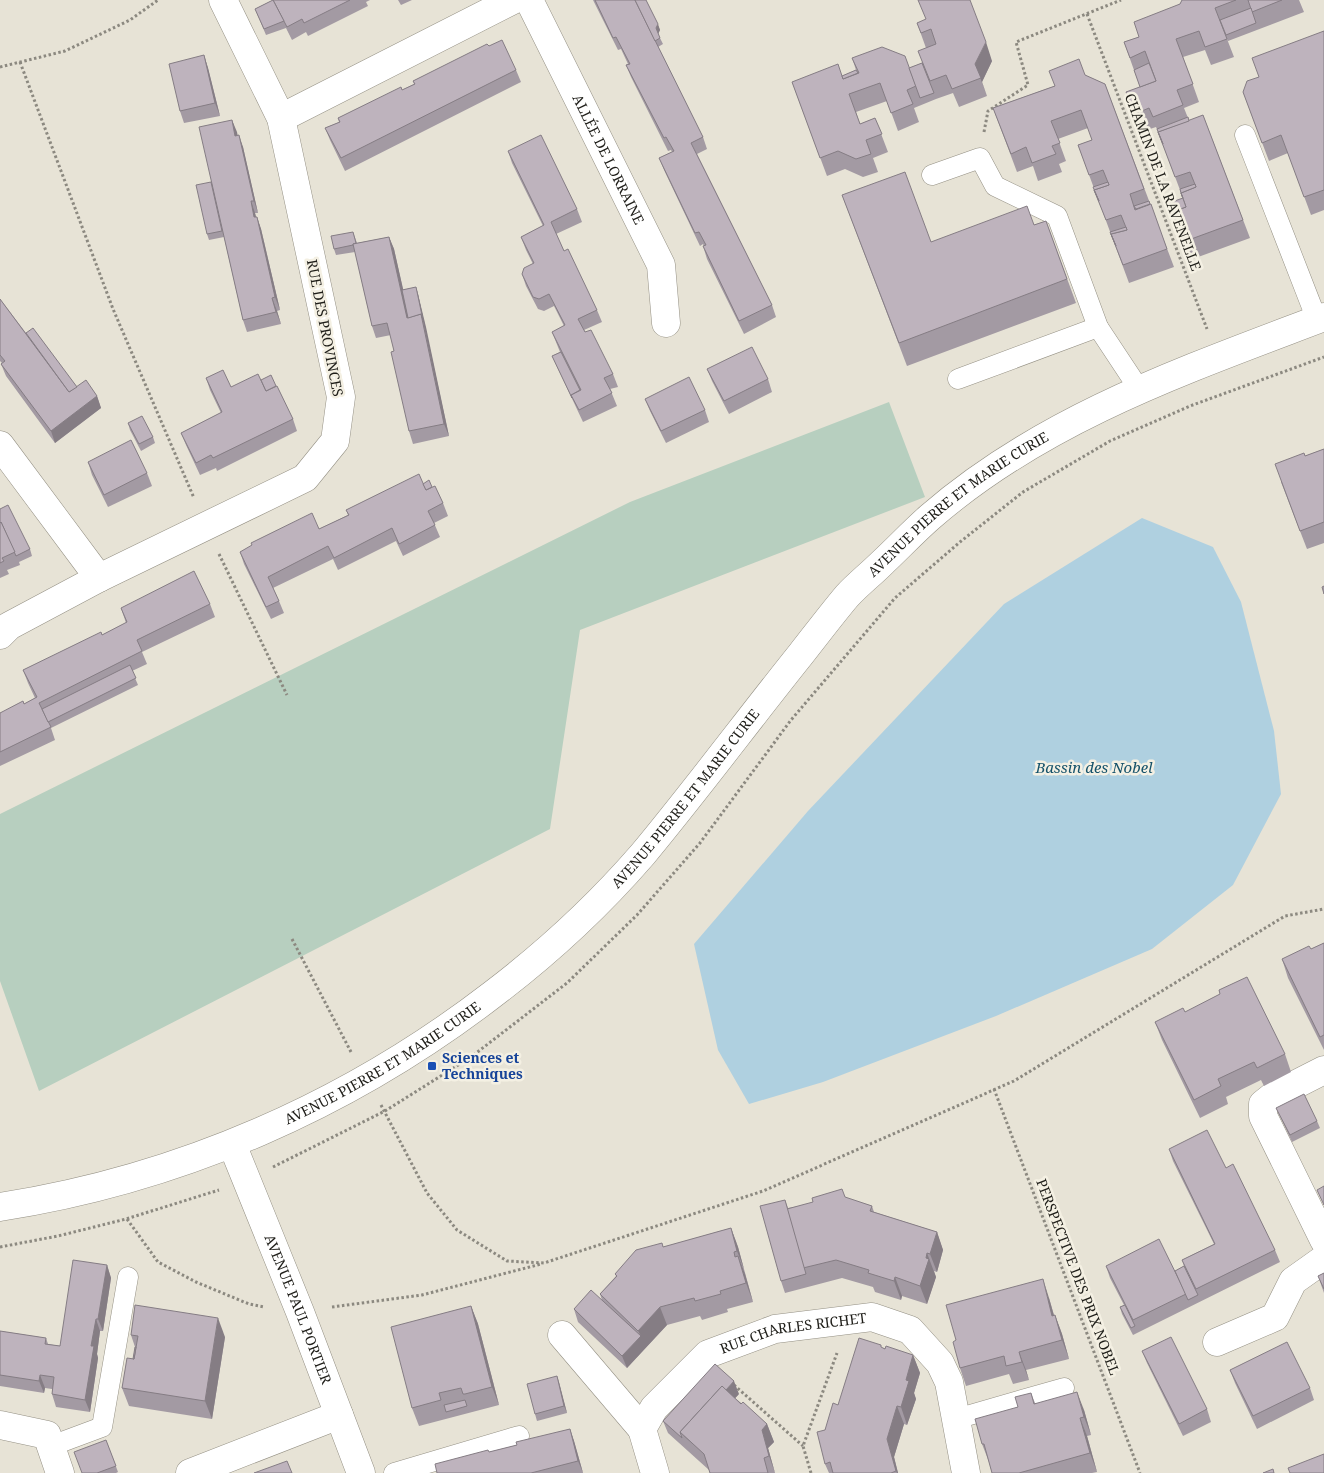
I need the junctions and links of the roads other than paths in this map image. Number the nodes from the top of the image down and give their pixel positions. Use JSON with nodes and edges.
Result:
{"nodes":[{"id":1,"x":223,"y":0,"type":"edge"},
{"id":2,"x":513,"y":0,"type":"edge"},
{"id":3,"x":529,"y":0,"type":"edge"},
{"id":4,"x":281,"y":118,"type":"junction"},
{"id":5,"x":1245,"y":135,"type":"dead end"},
{"id":6,"x":932,"y":175,"type":"dead end"},
{"id":7,"x":1321,"y":318,"type":"edge"},
{"id":8,"x":666,"y":323,"type":"dead end"},
{"id":9,"x":1098,"y":327,"type":"junction"},
{"id":10,"x":958,"y":379,"type":"dead end"},
{"id":11,"x":1139,"y":389,"type":"junction"},
{"id":12,"x":0,"y":445,"type":"edge"},
{"id":13,"x":99,"y":578,"type":"junction"},
{"id":14,"x":0,"y":635,"type":"edge"},
{"id":15,"x":1324,"y":1070,"type":"edge"},
{"id":16,"x":232,"y":1144,"type":"junction"},
{"id":17,"x":0,"y":1207,"type":"edge"},
{"id":18,"x":1324,"y":1240,"type":"edge"},
{"id":19,"x":1324,"y":1259,"type":"edge"},
{"id":20,"x":128,"y":1277,"type":"dead end"},
{"id":21,"x":562,"y":1335,"type":"dead end"},
{"id":22,"x":1217,"y":1342,"type":"dead end"},
{"id":23,"x":1064,"y":1388,"type":"dead end"},
{"id":24,"x":339,"y":1415,"type":"junction"},
{"id":25,"x":956,"y":1419,"type":"junction"},
{"id":26,"x":0,"y":1425,"type":"edge"},
{"id":27,"x":520,"y":1436,"type":"dead end"},
{"id":28,"x":51,"y":1446,"type":"junction"},
{"id":29,"x":649,"y":1452,"type":"edge"},
{"id":30,"x":60,"y":1473,"type":"edge"},
{"id":31,"x":190,"y":1473,"type":"edge"},
{"id":32,"x":361,"y":1473,"type":"edge"},
{"id":33,"x":394,"y":1473,"type":"edge"},
{"id":34,"x":966,"y":1473,"type":"edge"}],
"edges":[{"from":1,"to":4,"type":"street","name":"RUE DES PROVINCES"},
{"from":2,"to":4,"type":"street"},
{"from":3,"to":8,"type":"street","name":"ALLÉE DE LORRAINE"},
{"from":4,"to":13,"type":"street","name":"RUE DES PROVINCES"},
{"from":5,"to":7,"type":"lane"},
{"from":6,"to":9,"type":"lane"},
{"from":7,"to":11,"type":"street","name":"AVENUE PIERRE ET MARIE CURIE"},
{"from":9,"to":10,"type":"lane"},
{"from":9,"to":11,"type":"lane"},
{"from":11,"to":16,"type":"street","name":"AVENUE PIERRE ET MARIE CURIE"},
{"from":12,"to":13,"type":"street"},
{"from":13,"to":14,"type":"street","name":"RUE DES PROVINCES"},
{"from":15,"to":18,"type":"street"},
{"from":16,"to":17,"type":"street","name":"AVENUE PIERRE ET MARIE CURIE"},
{"from":16,"to":24,"type":"street","name":"AVENUE PAUL PORTIER"},
{"from":19,"to":22,"type":"street"},
{"from":20,"to":28,"type":"lane"},
{"from":21,"to":29,"type":"street","name":"RUE CHARLES RICHET"},
{"from":23,"to":25,"type":"lane"},
{"from":24,"to":31,"type":"street"},
{"from":24,"to":32,"type":"street","name":"AVENUE PAUL PORTIER"},
{"from":25,"to":29,"type":"street","name":"RUE CHARLES RICHET"},
{"from":25,"to":34,"type":"street","name":"RUE CHARLES RICHET"},
{"from":26,"to":28,"type":"street"},
{"from":27,"to":33,"type":"lane"},
{"from":28,"to":30,"type":"street"}]}
